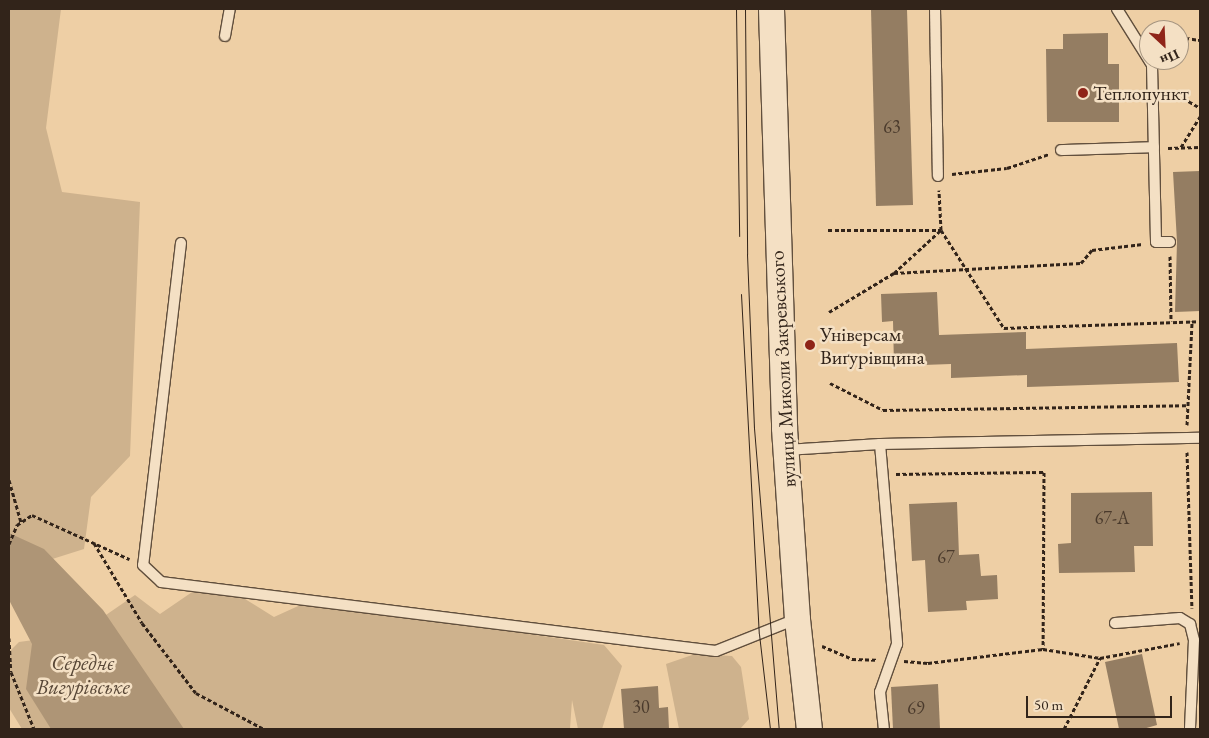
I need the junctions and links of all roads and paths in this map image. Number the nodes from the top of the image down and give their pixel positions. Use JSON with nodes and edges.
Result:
{"nodes":[{"id":1,"x":230,"y":9,"type":"edge"},
{"id":2,"x":771,"y":9,"type":"edge"},
{"id":3,"x":935,"y":9,"type":"edge"},
{"id":4,"x":1117,"y":9,"type":"edge"},
{"id":5,"x":225,"y":36,"type":"dead end"},
{"id":6,"x":1153,"y":98,"type":"junction"},
{"id":7,"x":1200,"y":108,"type":"edge"},
{"id":8,"x":1200,"y":116,"type":"edge"},
{"id":9,"x":1154,"y":147,"type":"junction"},
{"id":10,"x":1181,"y":148,"type":"dead end"},
{"id":11,"x":1061,"y":150,"type":"joint"},
{"id":12,"x":938,"y":176,"type":"junction"},
{"id":13,"x":828,"y":230,"type":"dead end"},
{"id":14,"x":941,"y":230,"type":"junction"},
{"id":15,"x":1156,"y":242,"type":"junction"},
{"id":16,"x":1170,"y":242,"type":"dead end"},
{"id":17,"x":181,"y":243,"type":"dead end"},
{"id":18,"x":966,"y":268,"type":"junction"},
{"id":19,"x":894,"y":273,"type":"junction"},
{"id":20,"x":829,"y":312,"type":"dead end"},
{"id":21,"x":1192,"y":321,"type":"junction"},
{"id":22,"x":1200,"y":321,"type":"edge"},
{"id":23,"x":830,"y":383,"type":"dead end"},
{"id":24,"x":1186,"y":405,"type":"junction"},
{"id":25,"x":1187,"y":438,"type":"junction"},
{"id":26,"x":1200,"y":438,"type":"edge"},
{"id":27,"x":880,"y":444,"type":"junction"},
{"id":28,"x":786,"y":450,"type":"junction"},
{"id":29,"x":882,"y":475,"type":"junction"},
{"id":30,"x":9,"y":480,"type":"edge"},
{"id":31,"x":21,"y":522,"type":"junction"},
{"id":32,"x":94,"y":543,"type":"junction"},
{"id":33,"x":9,"y":544,"type":"edge"},
{"id":34,"x":144,"y":565,"type":"junction"},
{"id":35,"x":1115,"y":623,"type":"dead end"},
{"id":36,"x":798,"y":627,"type":"junction"},
{"id":37,"x":1193,"y":629,"type":"junction"},
{"id":38,"x":9,"y":638,"type":"edge"},
{"id":39,"x":1194,"y":640,"type":"junction"},
{"id":40,"x":1043,"y":648,"type":"junction"},
{"id":41,"x":1100,"y":658,"type":"junction"},
{"id":42,"x":892,"y":660,"type":"junction"},
{"id":43,"x":34,"y":729,"type":"edge"},
{"id":44,"x":264,"y":729,"type":"edge"},
{"id":45,"x":809,"y":729,"type":"edge"},
{"id":46,"x":884,"y":729,"type":"edge"},
{"id":47,"x":1064,"y":729,"type":"edge"},
{"id":48,"x":1190,"y":729,"type":"edge"}],
"edges":[{"from":1,"to":5,"type":"lane"},
{"from":2,"to":28,"type":"street","name":"вулиця Миколи Закревського"},
{"from":3,"to":12,"type":"lane"},
{"from":4,"to":6,"type":"lane"},
{"from":6,"to":7,"type":"path"},
{"from":6,"to":9,"type":"lane"},
{"from":8,"to":10,"type":"path"},
{"from":9,"to":11,"type":"lane"},
{"from":9,"to":15,"type":"lane"},
{"from":11,"to":12,"type":"path"},
{"from":12,"to":14,"type":"path"},
{"from":13,"to":14,"type":"path"},
{"from":14,"to":18,"type":"path"},
{"from":14,"to":19,"type":"path"},
{"from":15,"to":16,"type":"lane"},
{"from":15,"to":18,"type":"path"},
{"from":17,"to":34,"type":"lane"},
{"from":18,"to":19,"type":"path"},
{"from":18,"to":21,"type":"path"},
{"from":19,"to":20,"type":"path"},
{"from":21,"to":22,"type":"path"},
{"from":21,"to":24,"type":"path"},
{"from":23,"to":24,"type":"path"},
{"from":24,"to":25,"type":"path"},
{"from":25,"to":26,"type":"lane"},
{"from":25,"to":27,"type":"lane"},
{"from":25,"to":37,"type":"path"},
{"from":27,"to":28,"type":"lane"},
{"from":27,"to":29,"type":"lane"},
{"from":28,"to":36,"type":"street","name":"вулиця Миколи Закревського"},
{"from":29,"to":40,"type":"path"},
{"from":29,"to":42,"type":"lane"},
{"from":30,"to":31,"type":"path"},
{"from":31,"to":32,"type":"path"},
{"from":31,"to":33,"type":"path"},
{"from":32,"to":34,"type":"path"},
{"from":32,"to":44,"type":"path"},
{"from":34,"to":36,"type":"lane"},
{"from":35,"to":37,"type":"lane"},
{"from":36,"to":42,"type":"path"},
{"from":36,"to":45,"type":"street","name":"вулиця Миколи Закревського"},
{"from":37,"to":39,"type":"lane"},
{"from":38,"to":43,"type":"path"},
{"from":39,"to":41,"type":"path"},
{"from":39,"to":48,"type":"lane"},
{"from":40,"to":41,"type":"path"},
{"from":40,"to":42,"type":"path"},
{"from":41,"to":47,"type":"path"},
{"from":42,"to":46,"type":"lane"}]}
